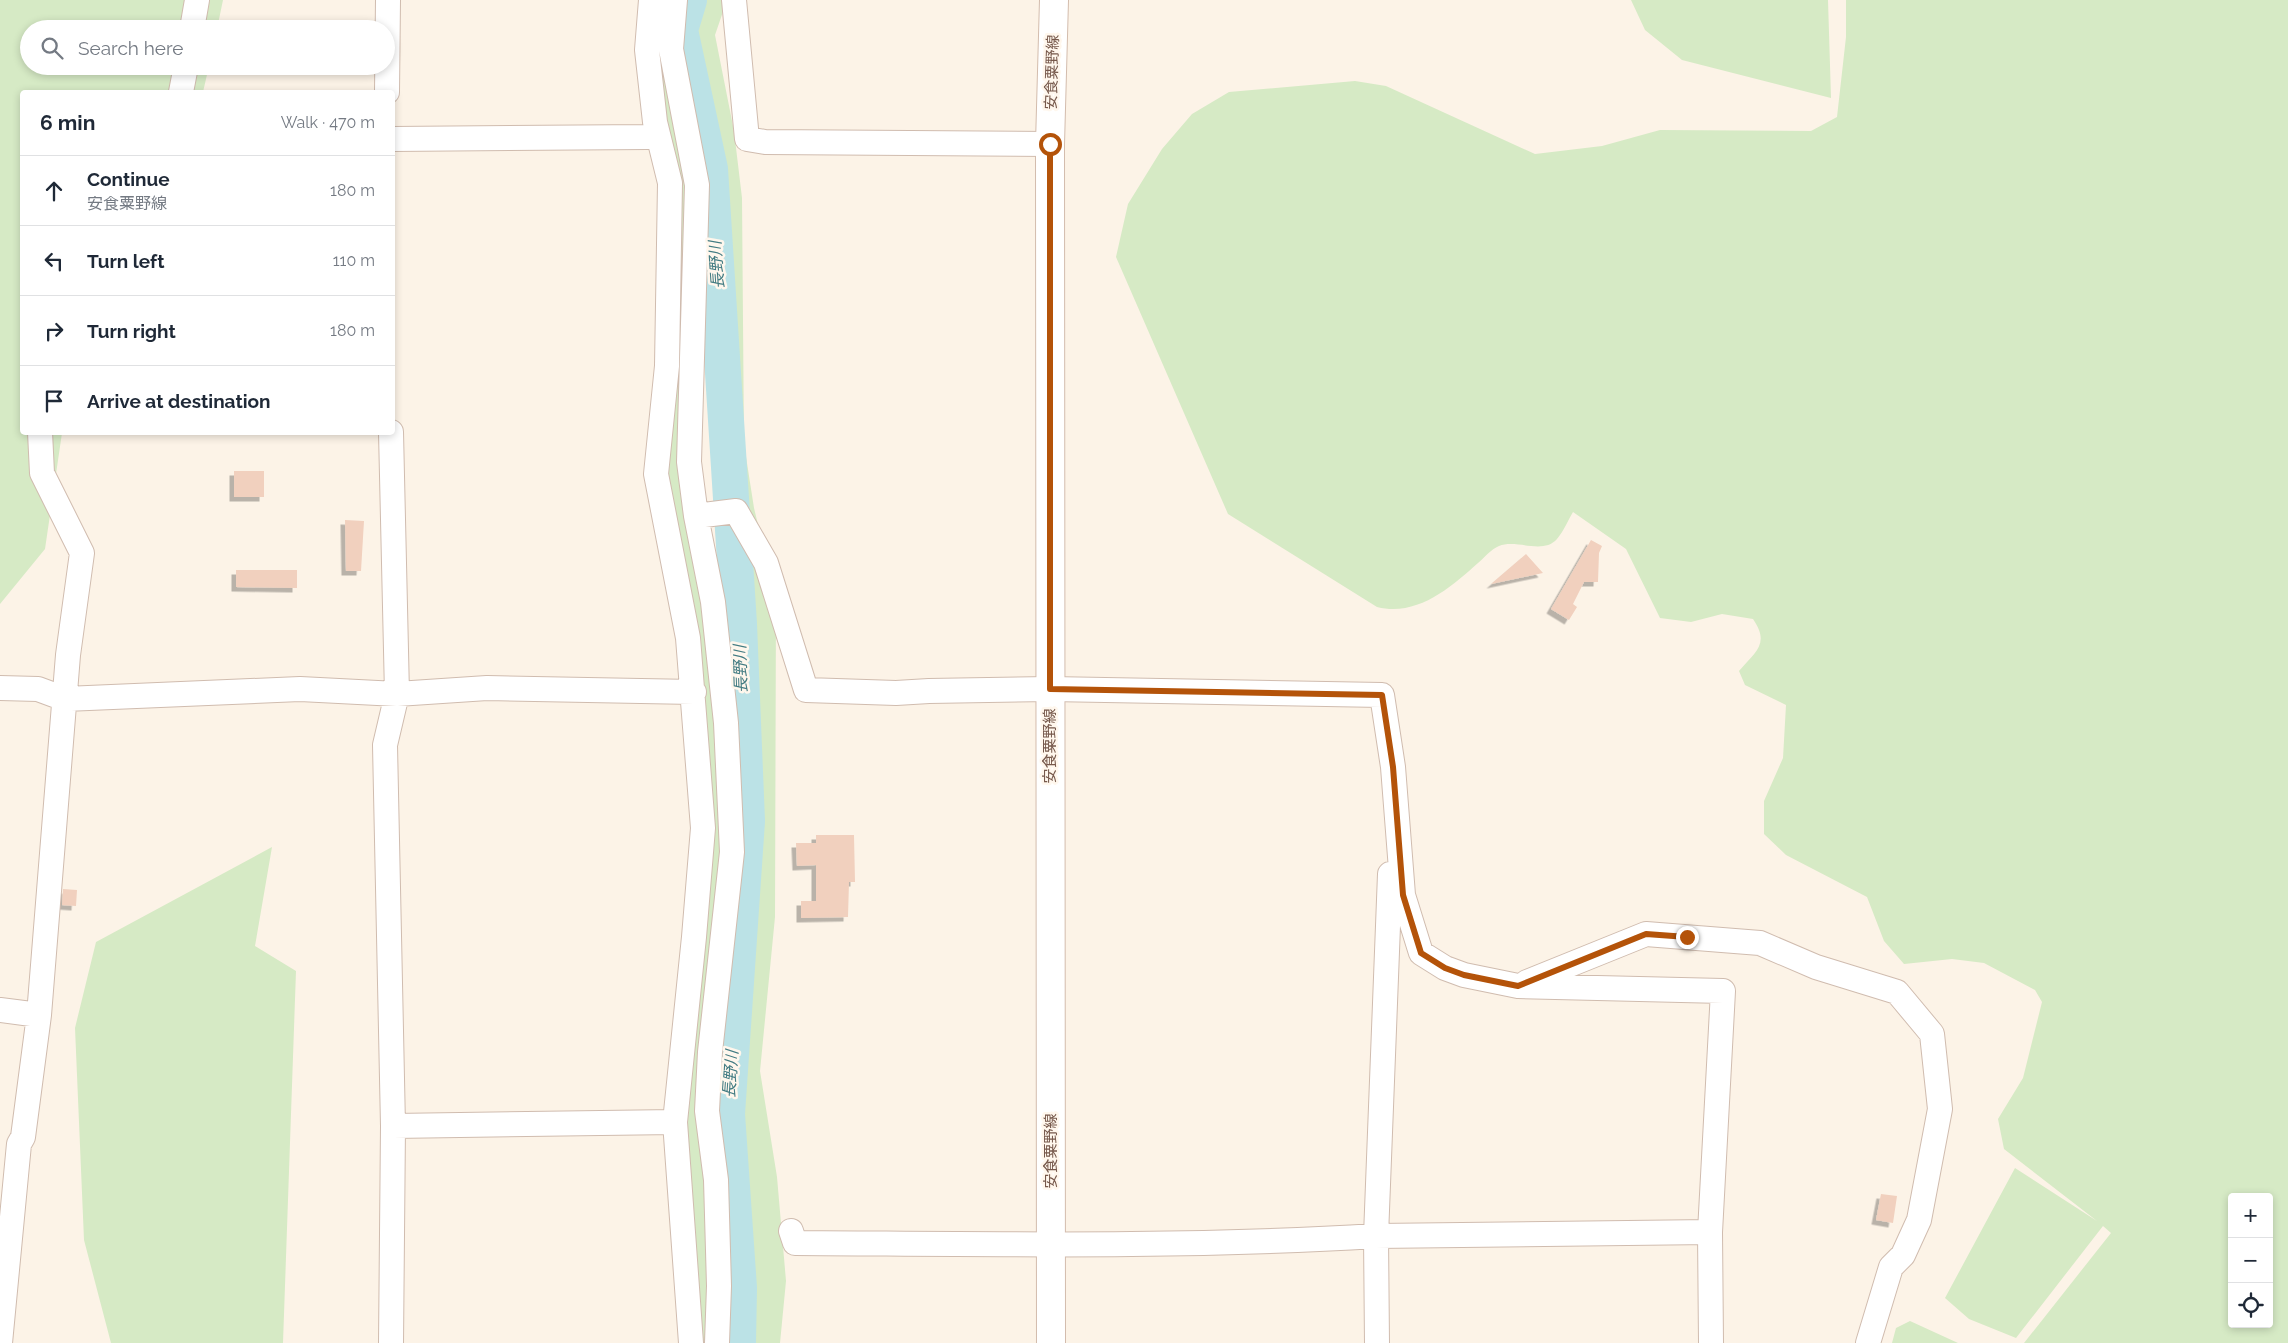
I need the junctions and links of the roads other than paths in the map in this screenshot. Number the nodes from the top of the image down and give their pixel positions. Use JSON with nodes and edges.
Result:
{"nodes":[{"id":1,"x":197,"y":0,"type":"edge"},
{"id":2,"x":388,"y":0,"type":"edge"},
{"id":3,"x":651,"y":0,"type":"edge"},
{"id":4,"x":675,"y":0,"type":"edge"},
{"id":5,"x":1054,"y":0,"type":"edge"},
{"id":6,"x":727,"y":2,"type":"edge"},
{"id":7,"x":194,"y":20,"type":"edge"},
{"id":8,"x":388,"y":20,"type":"edge"},
{"id":9,"x":184,"y":75,"type":"edge"},
{"id":10,"x":387,"y":75,"type":"edge"},
{"id":11,"x":180,"y":90,"type":"edge"},
{"id":12,"x":387,"y":90,"type":"edge"},
{"id":13,"x":648,"y":137,"type":"dead end"},
{"id":14,"x":395,"y":139,"type":"edge"},
{"id":15,"x":1050,"y":144,"type":"junction"},
{"id":16,"x":40,"y":435,"type":"edge"},
{"id":17,"x":391,"y":435,"type":"edge"},
{"id":18,"x":699,"y":515,"type":"junction"},
{"id":19,"x":0,"y":688,"type":"edge"},
{"id":20,"x":1050,"y":689,"type":"junction"},
{"id":21,"x":694,"y":692,"type":"junction"},
{"id":22,"x":397,"y":694,"type":"junction"},
{"id":23,"x":65,"y":699,"type":"junction"},
{"id":24,"x":1393,"y":767,"type":"junction"},
{"id":25,"x":1518,"y":986,"type":"junction"},
{"id":26,"x":0,"y":1010,"type":"edge"},
{"id":27,"x":39,"y":1015,"type":"junction"},
{"id":28,"x":675,"y":1122,"type":"junction"},
{"id":29,"x":393,"y":1126,"type":"junction"},
{"id":30,"x":791,"y":1231,"type":"dead end"},
{"id":31,"x":1710,"y":1232,"type":"junction"},
{"id":32,"x":1376,"y":1236,"type":"junction"},
{"id":33,"x":1051,"y":1244,"type":"junction"},
{"id":34,"x":0,"y":1343,"type":"edge"},
{"id":35,"x":391,"y":1343,"type":"edge"},
{"id":36,"x":690,"y":1343,"type":"edge"},
{"id":37,"x":717,"y":1343,"type":"edge"},
{"id":38,"x":1051,"y":1343,"type":"edge"},
{"id":39,"x":1377,"y":1343,"type":"edge"},
{"id":40,"x":1711,"y":1343,"type":"edge"},
{"id":41,"x":1868,"y":1343,"type":"edge"}],
"edges":[{"from":1,"to":7,"type":"street"},
{"from":2,"to":8,"type":"street"},
{"from":3,"to":21,"type":"street"},
{"from":4,"to":18,"type":"street"},
{"from":5,"to":15,"type":"main road","name":"安食粟野線"},
{"from":6,"to":15,"type":"street"},
{"from":9,"to":11,"type":"street"},
{"from":10,"to":12,"type":"street"},
{"from":13,"to":14,"type":"street"},
{"from":15,"to":20,"type":"main road","name":"安食粟野線"},
{"from":16,"to":23,"type":"street"},
{"from":17,"to":22,"type":"street"},
{"from":18,"to":20,"type":"street"},
{"from":18,"to":37,"type":"street"},
{"from":19,"to":23,"type":"street"},
{"from":20,"to":24,"type":"street"},
{"from":20,"to":33,"type":"main road","name":"安食粟野線"},
{"from":21,"to":22,"type":"street"},
{"from":21,"to":28,"type":"street"},
{"from":22,"to":23,"type":"street"},
{"from":22,"to":29,"type":"street"},
{"from":23,"to":27,"type":"street"},
{"from":24,"to":25,"type":"street"},
{"from":24,"to":32,"type":"street"},
{"from":25,"to":31,"type":"street"},
{"from":25,"to":41,"type":"street"},
{"from":26,"to":27,"type":"street"},
{"from":27,"to":34,"type":"street"},
{"from":28,"to":29,"type":"street"},
{"from":28,"to":36,"type":"street"},
{"from":29,"to":35,"type":"street"},
{"from":30,"to":33,"type":"street"},
{"from":31,"to":32,"type":"street"},
{"from":31,"to":40,"type":"street"},
{"from":32,"to":33,"type":"street"},
{"from":32,"to":39,"type":"street"},
{"from":33,"to":38,"type":"main road","name":"安食粟野線"}]}
